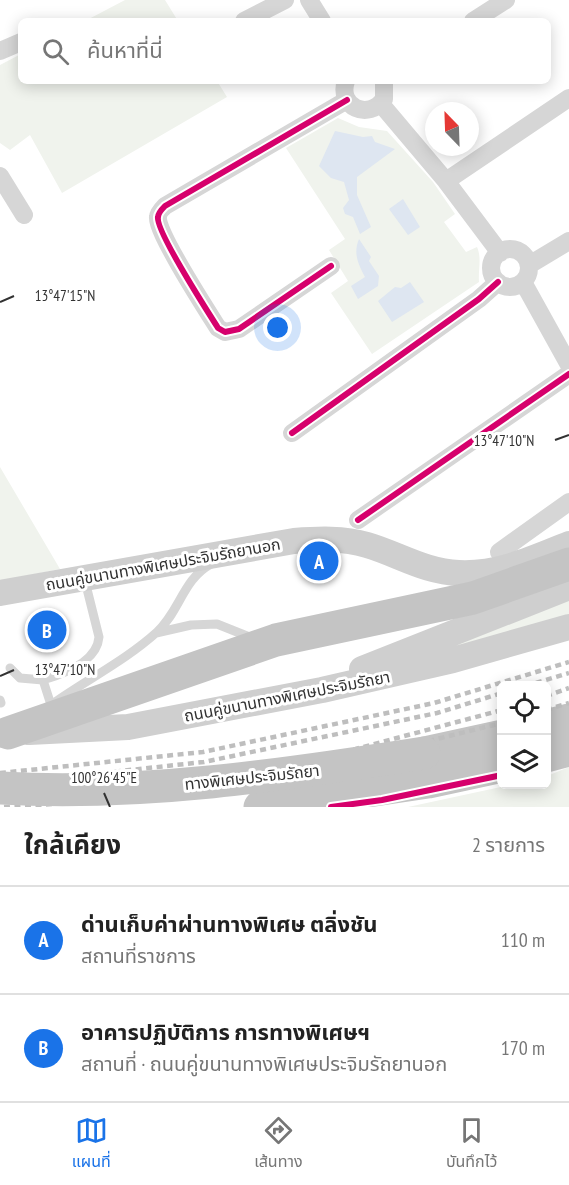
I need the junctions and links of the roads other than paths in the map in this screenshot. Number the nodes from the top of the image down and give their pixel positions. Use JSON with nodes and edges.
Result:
{"nodes":[{"id":1,"x":285,"y":0,"type":"edge"},
{"id":2,"x":309,"y":0,"type":"edge"},
{"id":3,"x":506,"y":0,"type":"edge"},
{"id":4,"x":250,"y":18,"type":"edge"},
{"id":5,"x":320,"y":18,"type":"edge"},
{"id":6,"x":478,"y":18,"type":"edge"},
{"id":7,"x":18,"y":43,"type":"edge"},
{"id":8,"x":0,"y":51,"type":"edge"},
{"id":9,"x":345,"y":84,"type":"edge"},
{"id":10,"x":384,"y":84,"type":"edge"},
{"id":11,"x":569,"y":98,"type":"edge"},
{"id":12,"x":347,"y":100,"type":"junction"},
{"id":13,"x":381,"y":104,"type":"junction"},
{"id":14,"x":0,"y":176,"type":"edge"},
{"id":15,"x":446,"y":181,"type":"junction"},
{"id":16,"x":24,"y":215,"type":"dead end"},
{"id":17,"x":569,"y":241,"type":"edge"},
{"id":18,"x":500,"y":253,"type":"junction"},
{"id":19,"x":331,"y":266,"type":"dead end"},
{"id":20,"x":526,"y":274,"type":"junction"},
{"id":21,"x":498,"y":282,"type":"junction"},
{"id":22,"x":569,"y":365,"type":"edge"},
{"id":23,"x":569,"y":374,"type":"edge"},
{"id":24,"x":292,"y":434,"type":"dead end"},
{"id":25,"x":569,"y":502,"type":"edge"},
{"id":26,"x":358,"y":520,"type":"dead end"},
{"id":27,"x":569,"y":544,"type":"edge"},
{"id":28,"x":238,"y":550,"type":"junction"},
{"id":29,"x":499,"y":552,"type":"dead end"},
{"id":30,"x":569,"y":564,"type":"edge"},
{"id":31,"x":84,"y":578,"type":"junction"},
{"id":32,"x":569,"y":587,"type":"edge"},
{"id":33,"x":0,"y":593,"type":"edge"},
{"id":34,"x":569,"y":627,"type":"edge"},
{"id":35,"x":156,"y":633,"type":"junction"},
{"id":36,"x":264,"y":643,"type":"junction"},
{"id":37,"x":10,"y":668,"type":"dead end"},
{"id":38,"x":43,"y":680,"type":"junction"},
{"id":39,"x":322,"y":690,"type":"junction"},
{"id":40,"x":53,"y":712,"type":"junction"},
{"id":41,"x":2,"y":717,"type":"edge"},
{"id":42,"x":569,"y":720,"type":"edge"},
{"id":43,"x":551,"y":725,"type":"edge"},
{"id":44,"x":497,"y":737,"type":"edge"},
{"id":45,"x":569,"y":750,"type":"edge"},
{"id":46,"x":551,"y":755,"type":"edge"},
{"id":47,"x":569,"y":757,"type":"edge"},
{"id":48,"x":551,"y":762,"type":"edge"},
{"id":49,"x":497,"y":767,"type":"edge"},
{"id":50,"x":497,"y":776,"type":"edge"},
{"id":51,"x":0,"y":788,"type":"edge"},
{"id":52,"x":260,"y":807,"type":"edge"},
{"id":53,"x":331,"y":807,"type":"edge"}],
"edges":[{"from":1,"to":4,"type":"street"},
{"from":2,"to":5,"type":"street"},
{"from":3,"to":6,"type":"street"},
{"from":7,"to":8,"type":"street"},
{"from":9,"to":12,"type":"street"},
{"from":10,"to":13,"type":"street"},
{"from":11,"to":15,"type":"street"},
{"from":12,"to":13,"type":"street"},
{"from":12,"to":19,"type":"street"},
{"from":13,"to":15,"type":"street"},
{"from":14,"to":16,"type":"street"},
{"from":15,"to":18,"type":"street"},
{"from":17,"to":20,"type":"street"},
{"from":18,"to":20,"type":"street"},
{"from":18,"to":21,"type":"street"},
{"from":20,"to":21,"type":"street"},
{"from":20,"to":22,"type":"street"},
{"from":21,"to":24,"type":"street"},
{"from":23,"to":26,"type":"street"},
{"from":25,"to":29,"type":"street"},
{"from":27,"to":28,"type":"main road","name":"ถนนคู่ขนานทางพิเศษประจิมรัถยานอก"},
{"from":28,"to":31,"type":"main road","name":"ถนนคู่ขนานทางพิเศษประจิมรัถยานอก"},
{"from":28,"to":35,"type":"lane"},
{"from":30,"to":36,"type":"highway"},
{"from":31,"to":33,"type":"main road","name":"ถนนคู่ขนานทางพิเศษประจิมรัถยานอก"},
{"from":31,"to":38,"type":"lane"},
{"from":32,"to":39,"type":"main road"},
{"from":34,"to":39,"type":"main road","name":"ถนนคู่ขนานทางพิเศษประจิมรัถยา"},
{"from":35,"to":36,"type":"lane"},
{"from":35,"to":40,"type":"lane"},
{"from":36,"to":40,"type":"highway"},
{"from":37,"to":38,"type":"lane"},
{"from":38,"to":40,"type":"lane"},
{"from":39,"to":41,"type":"main road","name":"ถนนคู่ขนานทางพิเศษประจิมรัถยา"},
{"from":40,"to":41,"type":"highway"},
{"from":42,"to":43,"type":"highway"},
{"from":44,"to":51,"type":"highway","name":"ทางพิเศษประจิมรัถยา","bridge":true},
{"from":45,"to":46,"type":"highway"},
{"from":47,"to":48,"type":"street"},
{"from":49,"to":52,"type":"highway","name":"ทางพิเศษประจิมรัถยา"},
{"from":50,"to":53,"type":"street"}]}
